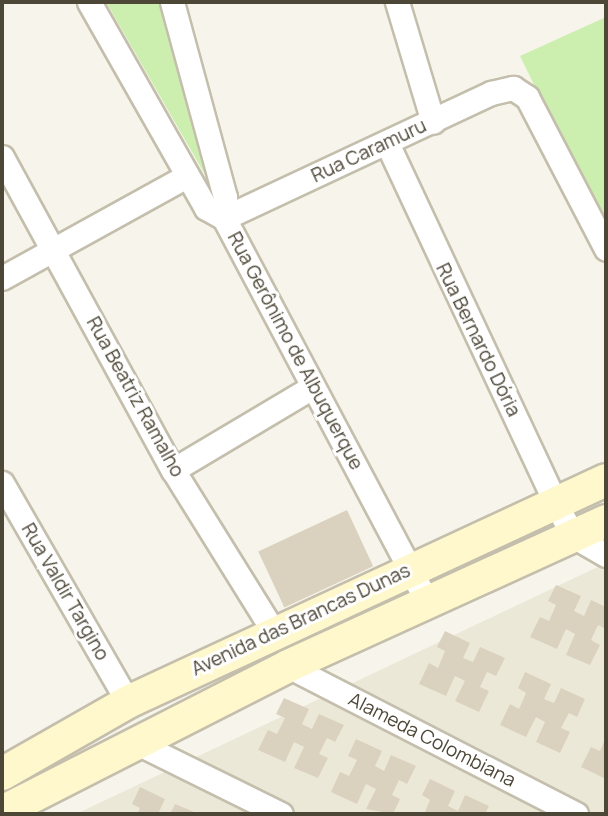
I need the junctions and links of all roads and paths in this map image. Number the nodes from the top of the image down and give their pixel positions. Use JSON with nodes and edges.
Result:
{"nodes":[{"id":1,"x":89,"y":2,"type":"edge"},
{"id":2,"x":172,"y":2,"type":"edge"},
{"id":3,"x":397,"y":2,"type":"edge"},
{"id":4,"x":433,"y":122,"type":"junction"},
{"id":5,"x":387,"y":143,"type":"junction"},
{"id":6,"x":2,"y":157,"type":"edge"},
{"id":7,"x":187,"y":176,"type":"junction"},
{"id":8,"x":224,"y":218,"type":"junction"},
{"id":9,"x":54,"y":249,"type":"junction"},
{"id":10,"x":606,"y":249,"type":"edge"},
{"id":11,"x":2,"y":278,"type":"edge"},
{"id":12,"x":312,"y":387,"type":"junction"},
{"id":13,"x":173,"y":470,"type":"junction"},
{"id":14,"x":606,"y":480,"type":"edge"},
{"id":15,"x":2,"y":483,"type":"edge"},
{"id":16,"x":555,"y":502,"type":"junction"},
{"id":17,"x":606,"y":521,"type":"edge"},
{"id":18,"x":573,"y":536,"type":"junction"},
{"id":19,"x":606,"y":555,"type":"edge"},
{"id":20,"x":411,"y":569,"type":"junction"},
{"id":21,"x":426,"y":601,"type":"junction"},
{"id":22,"x":274,"y":632,"type":"junction"},
{"id":23,"x":288,"y":666,"type":"junction"},
{"id":24,"x":128,"y":702,"type":"junction"},
{"id":25,"x":133,"y":741,"type":"junction"},
{"id":26,"x":2,"y":774,"type":"edge"},
{"id":27,"x":2,"y":812,"type":"edge"},
{"id":28,"x":281,"y":814,"type":"edge"},
{"id":29,"x":576,"y":814,"type":"edge"}],
"edges":[{"from":1,"to":7,"type":"street","name":"Rua Gerônimo de Albuquerque"},
{"from":2,"to":8,"type":"street"},
{"from":3,"to":4,"type":"street"},
{"from":4,"to":5,"type":"street","name":"Rua Caramuru"},
{"from":4,"to":10,"type":"street","name":"Rua Caramuru"},
{"from":5,"to":8,"type":"street","name":"Rua Caramuru"},
{"from":5,"to":16,"type":"street","name":"Rua Bernardo Dória"},
{"from":6,"to":9,"type":"street","name":"Rua Beatriz Ramalho"},
{"from":7,"to":8,"type":"street","name":"Rua Gerônimo de Albuquerque"},
{"from":7,"to":9,"type":"street"},
{"from":8,"to":12,"type":"street","name":"Rua Gerônimo de Albuquerque"},
{"from":9,"to":11,"type":"street"},
{"from":9,"to":13,"type":"street","name":"Rua Beatriz Ramalho"},
{"from":12,"to":13,"type":"street"},
{"from":12,"to":20,"type":"street","name":"Rua Gerônimo de Albuquerque"},
{"from":13,"to":22,"type":"street","name":"Rua Beatriz Ramalho"},
{"from":14,"to":16,"type":"main road","name":"Avenida das Brancas Dunas"},
{"from":15,"to":24,"type":"street","name":"Rua Valdir Targino"},
{"from":16,"to":18,"type":"street","name":"Rua Bernardo Dória"},
{"from":16,"to":20,"type":"main road","name":"Avenida das Brancas Dunas"},
{"from":17,"to":18,"type":"main road","name":"Avenida das Brancas Dunas"},
{"from":18,"to":19,"type":"street"},
{"from":18,"to":21,"type":"main road","name":"Avenida das Brancas Dunas"},
{"from":20,"to":21,"type":"street","name":"Rua Gerônimo de Albuquerque"},
{"from":20,"to":22,"type":"main road","name":"Avenida das Brancas Dunas"},
{"from":21,"to":23,"type":"main road","name":"Avenida das Brancas Dunas"},
{"from":22,"to":24,"type":"main road","name":"Avenida das Brancas Dunas"},
{"from":23,"to":25,"type":"main road","name":"Avenida das Brancas Dunas"},
{"from":23,"to":29,"type":"street","name":"Alameda Colombiana"},
{"from":24,"to":26,"type":"main road","name":"Avenida das Brancas Dunas"},
{"from":25,"to":27,"type":"main road","name":"Avenida das Brancas Dunas"},
{"from":25,"to":28,"type":"street"}]}
